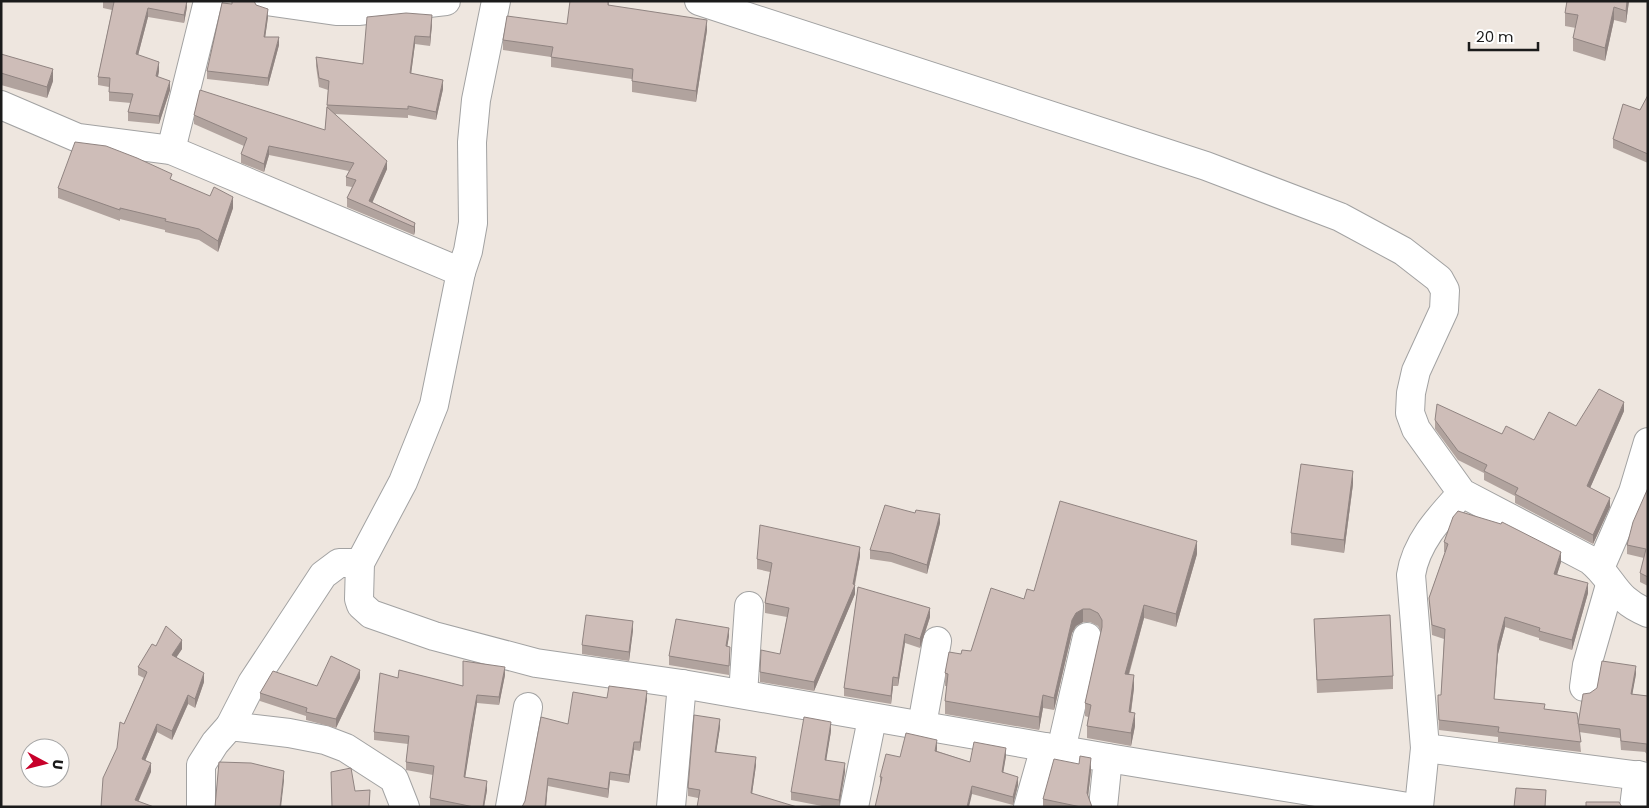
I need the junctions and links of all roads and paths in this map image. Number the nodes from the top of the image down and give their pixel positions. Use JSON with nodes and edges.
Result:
{"nodes":[{"id":1,"x":208,"y":1,"type":"edge"},
{"id":2,"x":266,"y":1,"type":"edge"},
{"id":3,"x":446,"y":1,"type":"edge"},
{"id":4,"x":496,"y":1,"type":"edge"},
{"id":5,"x":700,"y":1,"type":"edge"},
{"id":6,"x":1,"y":105,"type":"edge"},
{"id":7,"x":170,"y":150,"type":"junction"},
{"id":8,"x":461,"y":272,"type":"junction"},
{"id":9,"x":1648,"y":442,"type":"edge"},
{"id":10,"x":1462,"y":493,"type":"junction"},
{"id":11,"x":360,"y":563,"type":"junction"},
{"id":12,"x":1605,"y":577,"type":"junction"},
{"id":13,"x":748,"y":606,"type":"dead end"},
{"id":14,"x":1648,"y":613,"type":"edge"},
{"id":15,"x":1087,"y":637,"type":"dead end"},
{"id":16,"x":937,"y":641,"type":"dead end"},
{"id":17,"x":682,"y":684,"type":"junction"},
{"id":18,"x":1584,"y":687,"type":"dead end"},
{"id":19,"x":743,"y":694,"type":"junction"},
{"id":20,"x":528,"y":707,"type":"dead end"},
{"id":21,"x":872,"y":719,"type":"junction"},
{"id":22,"x":230,"y":726,"type":"junction"},
{"id":23,"x":922,"y":726,"type":"junction"},
{"id":24,"x":1425,"y":748,"type":"junction"},
{"id":25,"x":1053,"y":749,"type":"junction"},
{"id":26,"x":1108,"y":758,"type":"junction"},
{"id":27,"x":1643,"y":776,"type":"edge"},
{"id":28,"x":201,"y":807,"type":"edge"},
{"id":29,"x":405,"y":807,"type":"edge"},
{"id":30,"x":510,"y":807,"type":"edge"},
{"id":31,"x":671,"y":807,"type":"edge"},
{"id":32,"x":854,"y":807,"type":"edge"},
{"id":33,"x":1028,"y":807,"type":"edge"},
{"id":34,"x":1103,"y":807,"type":"edge"},
{"id":35,"x":1408,"y":807,"type":"edge"},
{"id":36,"x":1419,"y":807,"type":"edge"},
{"id":37,"x":1634,"y":807,"type":"edge"}],
"edges":[{"from":1,"to":7,"type":"street"},
{"from":2,"to":3,"type":"street"},
{"from":4,"to":8,"type":"street"},
{"from":5,"to":10,"type":"street"},
{"from":6,"to":7,"type":"street"},
{"from":7,"to":8,"type":"street"},
{"from":8,"to":11,"type":"street"},
{"from":9,"to":12,"type":"street"},
{"from":10,"to":12,"type":"street"},
{"from":10,"to":24,"type":"street"},
{"from":11,"to":17,"type":"street"},
{"from":11,"to":22,"type":"street"},
{"from":12,"to":14,"type":"street"},
{"from":12,"to":18,"type":"street"},
{"from":13,"to":19,"type":"street"},
{"from":15,"to":25,"type":"street"},
{"from":16,"to":23,"type":"street"},
{"from":17,"to":19,"type":"street"},
{"from":17,"to":31,"type":"street"},
{"from":19,"to":21,"type":"street"},
{"from":20,"to":30,"type":"street"},
{"from":21,"to":23,"type":"street"},
{"from":21,"to":32,"type":"street"},
{"from":22,"to":28,"type":"street"},
{"from":22,"to":29,"type":"street"},
{"from":23,"to":25,"type":"street"},
{"from":24,"to":27,"type":"street"},
{"from":24,"to":36,"type":"street"},
{"from":25,"to":26,"type":"street"},
{"from":25,"to":33,"type":"street"},
{"from":26,"to":34,"type":"street"},
{"from":26,"to":35,"type":"street"},
{"from":27,"to":37,"type":"street"}]}
